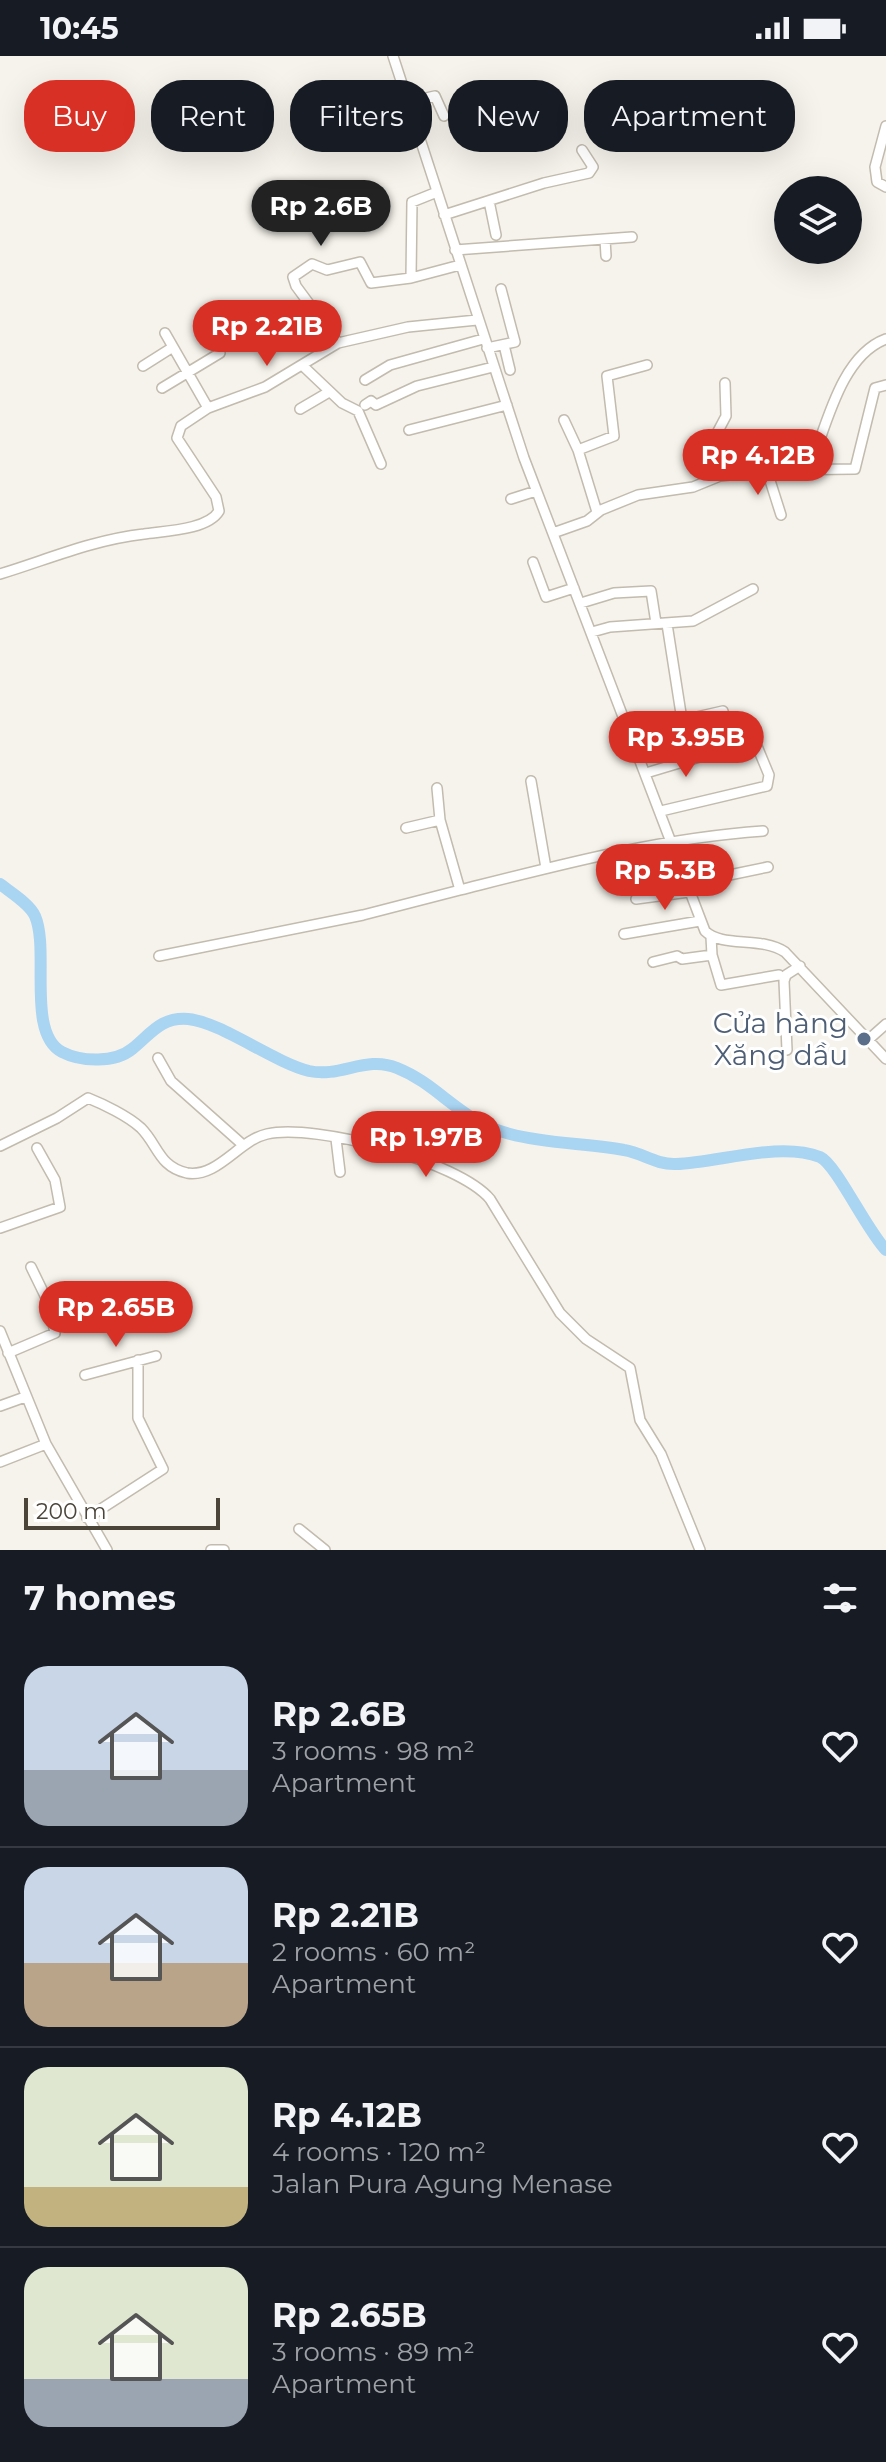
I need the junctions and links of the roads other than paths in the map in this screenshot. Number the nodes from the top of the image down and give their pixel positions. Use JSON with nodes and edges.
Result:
{"nodes":[{"id":1,"x":393,"y":56,"type":"edge"},
{"id":2,"x":401,"y":80,"type":"edge"},
{"id":3,"x":432,"y":97,"type":"edge"},
{"id":4,"x":444,"y":116,"type":"dead end"},
{"id":5,"x":886,"y":126,"type":"edge"},
{"id":6,"x":582,"y":150,"type":"dead end"},
{"id":7,"x":424,"y":152,"type":"edge"},
{"id":8,"x":886,"y":187,"type":"edge"},
{"id":9,"x":437,"y":192,"type":"junction"},
{"id":10,"x":489,"y":201,"type":"junction"},
{"id":11,"x":444,"y":215,"type":"junction"},
{"id":12,"x":496,"y":235,"type":"dead end"},
{"id":13,"x":632,"y":237,"type":"dead end"},
{"id":14,"x":605,"y":239,"type":"junction"},
{"id":15,"x":455,"y":250,"type":"junction"},
{"id":16,"x":606,"y":256,"type":"dead end"},
{"id":17,"x":460,"y":265,"type":"junction"},
{"id":18,"x":411,"y":278,"type":"junction"},
{"id":19,"x":501,"y":289,"type":"dead end"},
{"id":20,"x":477,"y":320,"type":"junction"},
{"id":21,"x":204,"y":326,"type":"dead end"},
{"id":22,"x":165,"y":333,"type":"dead end"},
{"id":23,"x":886,"y":339,"type":"edge"},
{"id":24,"x":338,"y":343,"type":"junction"},
{"id":25,"x":485,"y":344,"type":"junction"},
{"id":26,"x":504,"y":345,"type":"junction"},
{"id":27,"x":173,"y":347,"type":"junction"},
{"id":28,"x":647,"y":365,"type":"dead end"},
{"id":29,"x":143,"y":366,"type":"dead end"},
{"id":30,"x":303,"y":366,"type":"junction"},
{"id":31,"x":493,"y":367,"type":"junction"},
{"id":32,"x":510,"y":370,"type":"dead end"},
{"id":33,"x":187,"y":371,"type":"junction"},
{"id":34,"x":365,"y":380,"type":"dead end"},
{"id":35,"x":725,"y":383,"type":"dead end"},
{"id":36,"x":886,"y":385,"type":"edge"},
{"id":37,"x":162,"y":388,"type":"dead end"},
{"id":38,"x":329,"y":392,"type":"junction"},
{"id":39,"x":365,"y":405,"type":"dead end"},
{"id":40,"x":507,"y":405,"type":"junction"},
{"id":41,"x":208,"y":408,"type":"junction"},
{"id":42,"x":300,"y":409,"type":"dead end"},
{"id":43,"x":564,"y":420,"type":"dead end"},
{"id":44,"x":409,"y":430,"type":"dead end"},
{"id":45,"x":712,"y":441,"type":"junction"},
{"id":46,"x":772,"y":442,"type":"dead end"},
{"id":47,"x":578,"y":450,"type":"junction"},
{"id":48,"x":381,"y":464,"type":"dead end"},
{"id":49,"x":809,"y":470,"type":"junction"},
{"id":50,"x":767,"y":471,"type":"junction"},
{"id":51,"x":711,"y":479,"type":"junction"},
{"id":52,"x":536,"y":491,"type":"junction"},
{"id":53,"x":511,"y":499,"type":"dead end"},
{"id":54,"x":597,"y":512,"type":"junction"},
{"id":55,"x":781,"y":515,"type":"dead end"},
{"id":56,"x":553,"y":533,"type":"junction"},
{"id":57,"x":533,"y":562,"type":"dead end"},
{"id":58,"x":0,"y":574,"type":"edge"},
{"id":59,"x":574,"y":588,"type":"junction"},
{"id":60,"x":753,"y":589,"type":"dead end"},
{"id":61,"x":581,"y":603,"type":"junction"},
{"id":62,"x":661,"y":624,"type":"junction"},
{"id":63,"x":592,"y":632,"type":"junction"},
{"id":64,"x":723,"y":711,"type":"dead end"},
{"id":65,"x":682,"y":720,"type":"junction"},
{"id":66,"x":749,"y":727,"type":"dead end"},
{"id":67,"x":631,"y":732,"type":"junction"},
{"id":68,"x":716,"y":752,"type":"dead end"},
{"id":69,"x":646,"y":773,"type":"junction"},
{"id":70,"x":531,"y":781,"type":"dead end"},
{"id":71,"x":437,"y":788,"type":"dead end"},
{"id":72,"x":661,"y":811,"type":"junction"},
{"id":73,"x":440,"y":820,"type":"junction"},
{"id":74,"x":406,"y":828,"type":"dead end"},
{"id":75,"x":763,"y":831,"type":"dead end"},
{"id":76,"x":671,"y":843,"type":"junction"},
{"id":77,"x":720,"y":860,"type":"dead end"},
{"id":78,"x":768,"y":867,"type":"dead end"},
{"id":79,"x":546,"y":868,"type":"junction"},
{"id":80,"x":681,"y":869,"type":"junction"},
{"id":81,"x":688,"y":888,"type":"junction"},
{"id":82,"x":460,"y":890,"type":"junction"},
{"id":83,"x":636,"y":899,"type":"dead end"},
{"id":84,"x":700,"y":921,"type":"junction"},
{"id":85,"x":624,"y":934,"type":"dead end"},
{"id":86,"x":711,"y":937,"type":"junction"},
{"id":87,"x":712,"y":955,"type":"junction"},
{"id":88,"x":159,"y":956,"type":"dead end"},
{"id":89,"x":653,"y":962,"type":"dead end"},
{"id":90,"x":800,"y":966,"type":"junction"},
{"id":91,"x":779,"y":975,"type":"dead end"},
{"id":92,"x":886,"y":1024,"type":"edge"},
{"id":93,"x":868,"y":1040,"type":"junction"},
{"id":94,"x":787,"y":1050,"type":"dead end"},
{"id":95,"x":158,"y":1058,"type":"dead end"},
{"id":96,"x":886,"y":1059,"type":"edge"},
{"id":97,"x":336,"y":1139,"type":"junction"},
{"id":98,"x":243,"y":1145,"type":"junction"},
{"id":99,"x":0,"y":1146,"type":"edge"},
{"id":100,"x":37,"y":1148,"type":"dead end"},
{"id":101,"x":340,"y":1172,"type":"dead end"},
{"id":102,"x":0,"y":1228,"type":"edge"},
{"id":103,"x":31,"y":1267,"type":"dead end"},
{"id":104,"x":0,"y":1331,"type":"edge"},
{"id":105,"x":5,"y":1351,"type":"edge"},
{"id":106,"x":156,"y":1356,"type":"dead end"},
{"id":107,"x":138,"y":1360,"type":"junction"},
{"id":108,"x":85,"y":1375,"type":"dead end"},
{"id":109,"x":25,"y":1397,"type":"junction"},
{"id":110,"x":0,"y":1406,"type":"edge"},
{"id":111,"x":46,"y":1444,"type":"junction"},
{"id":112,"x":0,"y":1462,"type":"edge"},
{"id":113,"x":87,"y":1518,"type":"junction"},
{"id":114,"x":299,"y":1529,"type":"dead end"},
{"id":115,"x":107,"y":1550,"type":"edge"},
{"id":116,"x":211,"y":1550,"type":"edge"},
{"id":117,"x":224,"y":1550,"type":"edge"},
{"id":118,"x":325,"y":1550,"type":"edge"},
{"id":119,"x":700,"y":1550,"type":"edge"}],
"edges":[{"from":1,"to":2,"type":"street"},
{"from":3,"to":4,"type":"street"},
{"from":5,"to":8,"type":"street"},
{"from":6,"to":10,"type":"street"},
{"from":7,"to":9,"type":"street"},
{"from":9,"to":11,"type":"street"},
{"from":9,"to":18,"type":"street"},
{"from":10,"to":11,"type":"street"},
{"from":10,"to":12,"type":"street"},
{"from":11,"to":15,"type":"street"},
{"from":13,"to":14,"type":"street"},
{"from":14,"to":15,"type":"street"},
{"from":14,"to":16,"type":"street"},
{"from":15,"to":17,"type":"street"},
{"from":17,"to":18,"type":"street"},
{"from":17,"to":20,"type":"street"},
{"from":18,"to":24,"type":"street"},
{"from":19,"to":26,"type":"street"},
{"from":20,"to":24,"type":"street"},
{"from":20,"to":25,"type":"street"},
{"from":21,"to":33,"type":"street"},
{"from":22,"to":27,"type":"street"},
{"from":23,"to":49,"type":"street"},
{"from":24,"to":30,"type":"street"},
{"from":25,"to":26,"type":"street"},
{"from":25,"to":31,"type":"street"},
{"from":25,"to":34,"type":"street"},
{"from":26,"to":32,"type":"street"},
{"from":27,"to":29,"type":"street"},
{"from":27,"to":33,"type":"street"},
{"from":28,"to":47,"type":"street"},
{"from":30,"to":38,"type":"street"},
{"from":30,"to":41,"type":"street"},
{"from":31,"to":39,"type":"street"},
{"from":31,"to":40,"type":"street"},
{"from":33,"to":37,"type":"street"},
{"from":33,"to":41,"type":"street"},
{"from":35,"to":45,"type":"street"},
{"from":36,"to":49,"type":"street"},
{"from":38,"to":42,"type":"street"},
{"from":38,"to":48,"type":"street"},
{"from":40,"to":44,"type":"street"},
{"from":40,"to":52,"type":"street"},
{"from":41,"to":58,"type":"street"},
{"from":43,"to":47,"type":"street"},
{"from":45,"to":46,"type":"street"},
{"from":45,"to":51,"type":"street"},
{"from":47,"to":54,"type":"street"},
{"from":49,"to":50,"type":"street"},
{"from":50,"to":51,"type":"street"},
{"from":50,"to":55,"type":"street"},
{"from":51,"to":54,"type":"street"},
{"from":52,"to":53,"type":"street"},
{"from":52,"to":56,"type":"street"},
{"from":54,"to":56,"type":"street"},
{"from":56,"to":59,"type":"street"},
{"from":57,"to":59,"type":"street"},
{"from":59,"to":61,"type":"street"},
{"from":60,"to":62,"type":"street"},
{"from":61,"to":62,"type":"street"},
{"from":61,"to":63,"type":"street"},
{"from":62,"to":63,"type":"street"},
{"from":62,"to":65,"type":"street"},
{"from":63,"to":67,"type":"street"},
{"from":64,"to":65,"type":"street"},
{"from":65,"to":67,"type":"street"},
{"from":66,"to":72,"type":"street"},
{"from":67,"to":69,"type":"street"},
{"from":68,"to":69,"type":"street"},
{"from":69,"to":72,"type":"street"},
{"from":70,"to":79,"type":"street"},
{"from":71,"to":73,"type":"street"},
{"from":72,"to":76,"type":"street"},
{"from":73,"to":74,"type":"street"},
{"from":73,"to":82,"type":"street"},
{"from":75,"to":76,"type":"street"},
{"from":76,"to":79,"type":"street"},
{"from":76,"to":80,"type":"street"},
{"from":77,"to":80,"type":"street"},
{"from":78,"to":81,"type":"street"},
{"from":79,"to":82,"type":"street"},
{"from":80,"to":81,"type":"street"},
{"from":81,"to":83,"type":"street"},
{"from":81,"to":84,"type":"street"},
{"from":82,"to":88,"type":"street"},
{"from":84,"to":85,"type":"street"},
{"from":84,"to":86,"type":"street"},
{"from":86,"to":87,"type":"street"},
{"from":86,"to":90,"type":"street"},
{"from":87,"to":89,"type":"street"},
{"from":87,"to":91,"type":"street"},
{"from":90,"to":93,"type":"street"},
{"from":90,"to":94,"type":"street"},
{"from":92,"to":93,"type":"street"},
{"from":93,"to":96,"type":"street"},
{"from":95,"to":98,"type":"street"},
{"from":97,"to":98,"type":"street"},
{"from":97,"to":101,"type":"street"},
{"from":97,"to":119,"type":"street"},
{"from":98,"to":99,"type":"street"},
{"from":100,"to":102,"type":"street"},
{"from":103,"to":105,"type":"street"},
{"from":104,"to":105,"type":"street"},
{"from":105,"to":109,"type":"street"},
{"from":106,"to":107,"type":"street"},
{"from":107,"to":108,"type":"street"},
{"from":107,"to":113,"type":"street"},
{"from":109,"to":110,"type":"street"},
{"from":109,"to":111,"type":"street"},
{"from":111,"to":112,"type":"street"},
{"from":111,"to":113,"type":"street"},
{"from":113,"to":115,"type":"street"},
{"from":114,"to":118,"type":"street"},
{"from":116,"to":117,"type":"street"}]}
